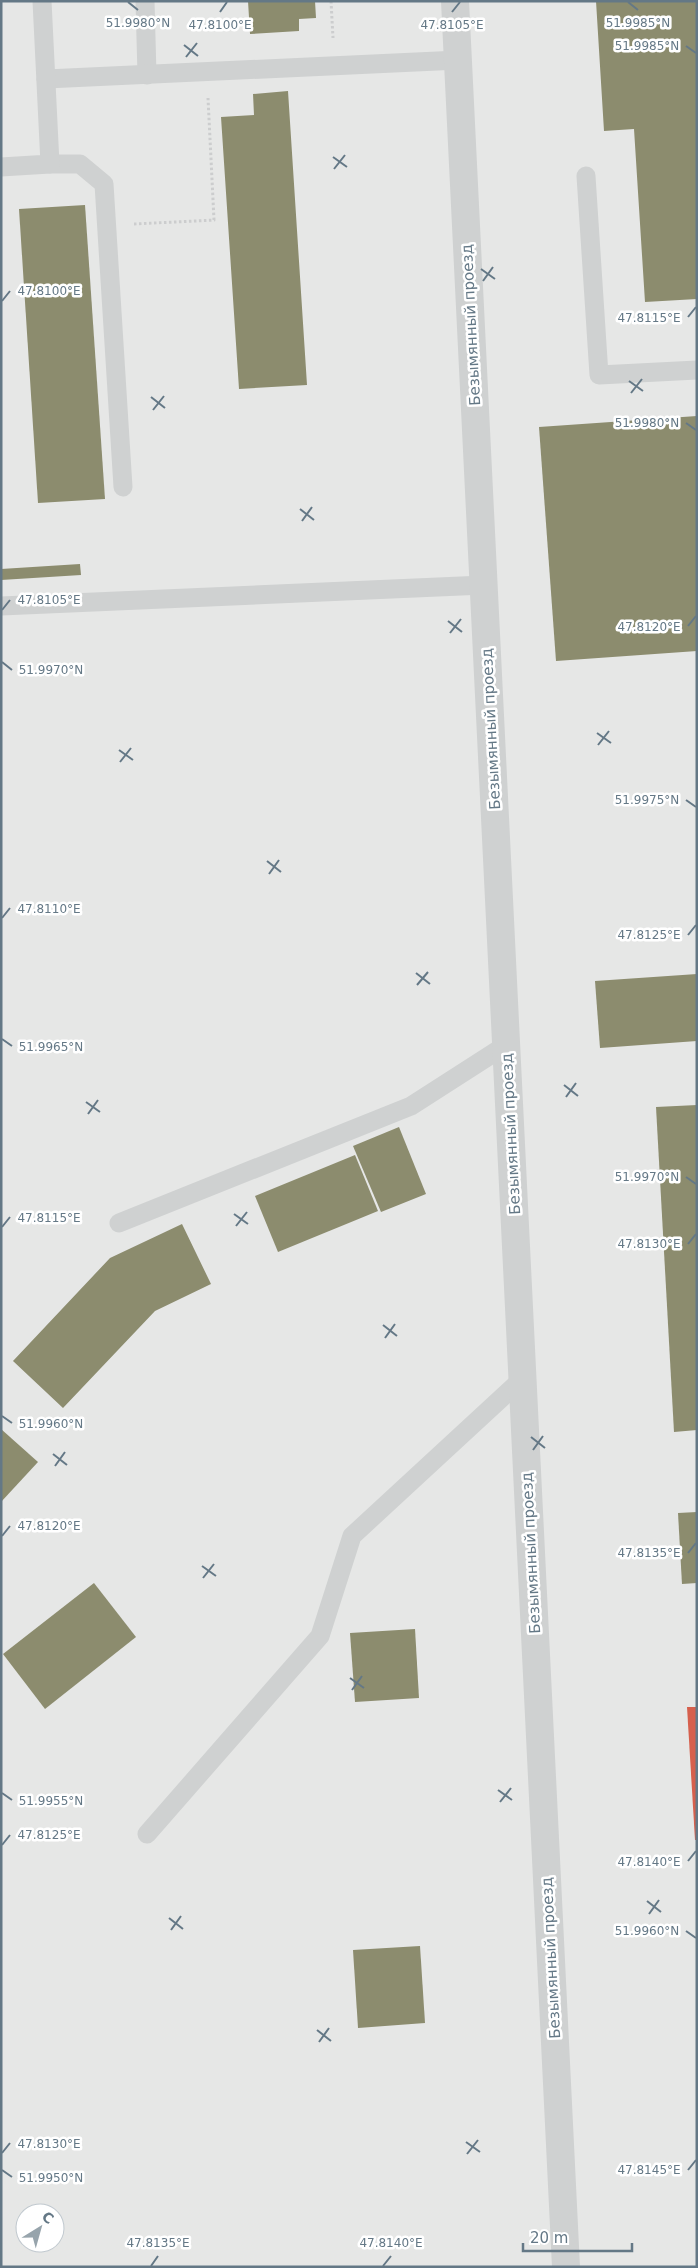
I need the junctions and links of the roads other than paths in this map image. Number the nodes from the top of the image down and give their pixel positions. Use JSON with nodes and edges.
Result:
{"nodes":[{"id":1,"x":42,"y":1,"type":"edge"},
{"id":2,"x":145,"y":1,"type":"edge"},
{"id":3,"x":455,"y":1,"type":"edge"},
{"id":4,"x":459,"y":60,"type":"junction"},
{"id":5,"x":147,"y":75,"type":"junction"},
{"id":6,"x":46,"y":79,"type":"junction"},
{"id":7,"x":50,"y":164,"type":"junction"},
{"id":8,"x":1,"y":167,"type":"edge"},
{"id":9,"x":586,"y":176,"type":"dead end"},
{"id":10,"x":697,"y":370,"type":"edge"},
{"id":11,"x":123,"y":487,"type":"dead end"},
{"id":12,"x":484,"y":585,"type":"junction"},
{"id":13,"x":1,"y":606,"type":"edge"},
{"id":14,"x":506,"y":1045,"type":"junction"},
{"id":15,"x":119,"y":1223,"type":"dead end"},
{"id":16,"x":522,"y":1380,"type":"junction"},
{"id":17,"x":147,"y":1834,"type":"dead end"},
{"id":18,"x":566,"y":2267,"type":"edge"}],
"edges":[{"from":1,"to":6,"type":"lane"},
{"from":2,"to":5,"type":"lane"},
{"from":3,"to":4,"type":"street","name":"Безымянный проезд"},
{"from":4,"to":5,"type":"lane"},
{"from":4,"to":12,"type":"street","name":"Безымянный проезд"},
{"from":5,"to":6,"type":"lane"},
{"from":6,"to":7,"type":"lane"},
{"from":7,"to":8,"type":"lane"},
{"from":7,"to":11,"type":"lane"},
{"from":9,"to":10,"type":"lane"},
{"from":12,"to":13,"type":"lane"},
{"from":12,"to":14,"type":"street","name":"Безымянный проезд"},
{"from":14,"to":15,"type":"lane"},
{"from":14,"to":16,"type":"street","name":"Безымянный проезд"},
{"from":16,"to":17,"type":"lane"},
{"from":16,"to":18,"type":"street","name":"Безымянный проезд"}]}
